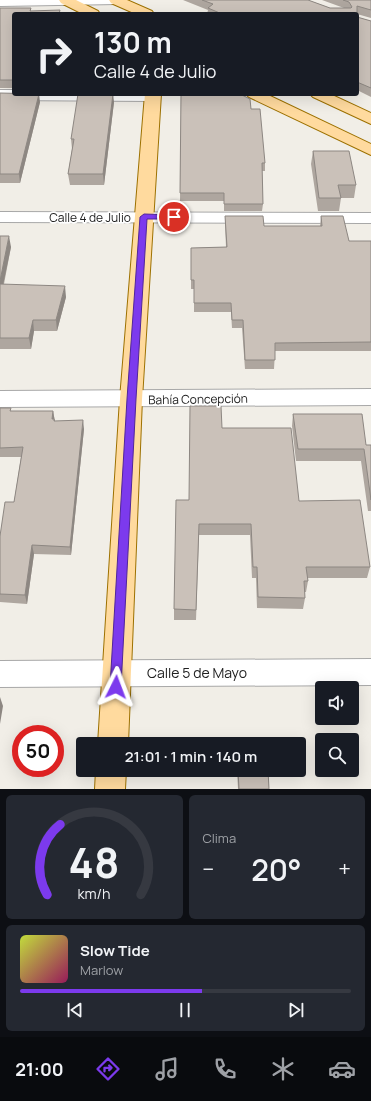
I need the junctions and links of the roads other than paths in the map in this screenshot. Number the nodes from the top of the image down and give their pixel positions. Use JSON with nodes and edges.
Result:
{"nodes":[{"id":1,"x":116,"y":0,"type":"edge"},
{"id":2,"x":68,"y":1,"type":"edge"},
{"id":3,"x":0,"y":2,"type":"edge"},
{"id":4,"x":89,"y":12,"type":"edge"},
{"id":5,"x":143,"y":12,"type":"edge"},
{"id":6,"x":0,"y":95,"type":"edge"},
{"id":7,"x":12,"y":95,"type":"edge"},
{"id":8,"x":153,"y":96,"type":"edge"},
{"id":9,"x":258,"y":96,"type":"edge"},
{"id":10,"x":322,"y":96,"type":"edge"},
{"id":11,"x":371,"y":118,"type":"edge"},
{"id":12,"x":371,"y":150,"type":"edge"},
{"id":13,"x":0,"y":217,"type":"edge"},
{"id":14,"x":144,"y":217,"type":"junction"},
{"id":15,"x":371,"y":218,"type":"edge"},
{"id":16,"x":371,"y":397,"type":"edge"},
{"id":17,"x":0,"y":399,"type":"edge"},
{"id":18,"x":131,"y":399,"type":"junction"},
{"id":19,"x":116,"y":672,"type":"junction"},
{"id":20,"x":371,"y":672,"type":"edge"},
{"id":21,"x":0,"y":674,"type":"edge"},
{"id":22,"x":113,"y":737,"type":"edge"},
{"id":23,"x":111,"y":777,"type":"edge"},
{"id":24,"x":110,"y":789,"type":"edge"}],
"edges":[{"from":1,"to":2,"type":"street"},
{"from":1,"to":5,"type":"main road"},
{"from":2,"to":3,"type":"street"},
{"from":2,"to":4,"type":"main road"},
{"from":6,"to":7,"type":"street"},
{"from":8,"to":14,"type":"main road"},
{"from":9,"to":12,"type":"main road"},
{"from":10,"to":11,"type":"main road"},
{"from":13,"to":14,"type":"street","name":"Calle 4 de Julio"},
{"from":14,"to":15,"type":"street","name":"Calle 4 de Julio"},
{"from":14,"to":18,"type":"main road"},
{"from":16,"to":18,"type":"street","name":"Bahía Concepción"},
{"from":17,"to":18,"type":"street","name":"Bahía Concepción"},
{"from":18,"to":19,"type":"main road"},
{"from":19,"to":20,"type":"street","name":"Calle 5 de Mayo"},
{"from":19,"to":21,"type":"street","name":"Calle 5 de Mayo"},
{"from":19,"to":22,"type":"main road"},
{"from":23,"to":24,"type":"main road"}]}
